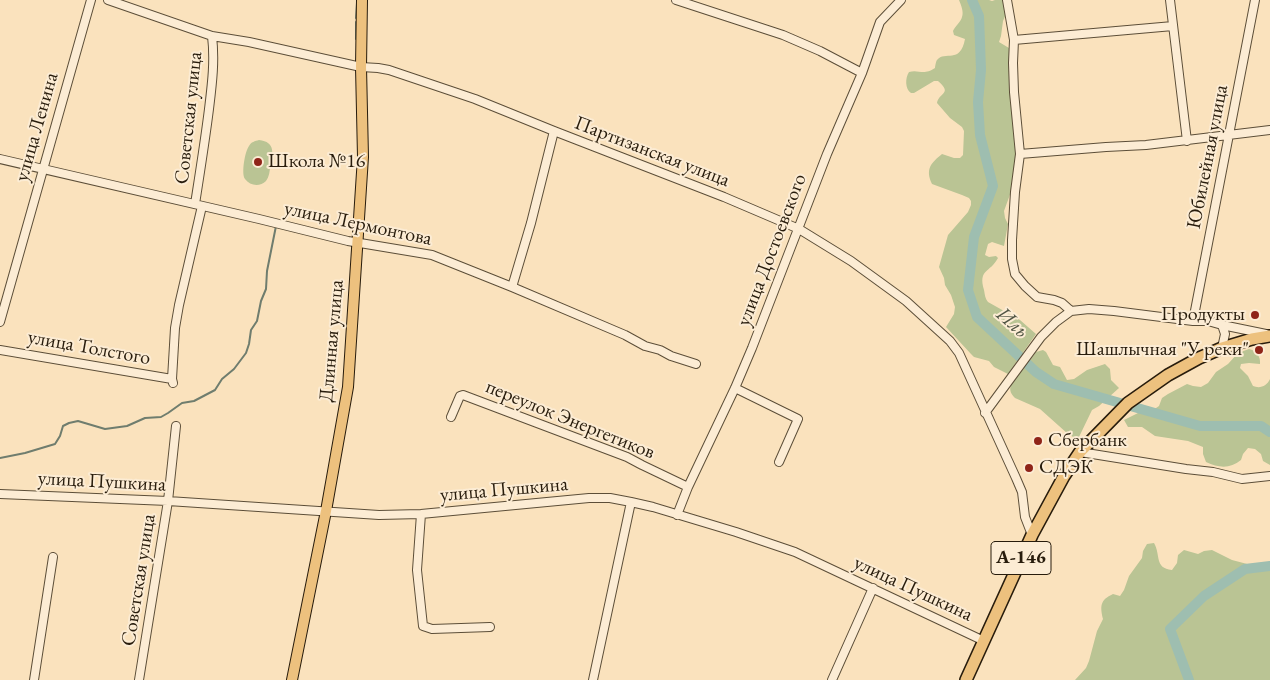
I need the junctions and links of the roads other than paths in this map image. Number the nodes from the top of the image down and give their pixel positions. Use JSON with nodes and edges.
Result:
{"nodes":[{"id":1,"x":91,"y":0,"type":"edge"},
{"id":2,"x":108,"y":0,"type":"edge"},
{"id":3,"x":362,"y":0,"type":"edge"},
{"id":4,"x":676,"y":0,"type":"edge"},
{"id":5,"x":901,"y":0,"type":"edge"},
{"id":6,"x":1007,"y":0,"type":"edge"},
{"id":7,"x":1170,"y":0,"type":"edge"},
{"id":8,"x":1255,"y":0,"type":"edge"},
{"id":9,"x":1173,"y":26,"type":"junction"},
{"id":10,"x":212,"y":36,"type":"junction"},
{"id":11,"x":1014,"y":40,"type":"junction"},
{"id":12,"x":361,"y":67,"type":"junction"},
{"id":13,"x":862,"y":73,"type":"junction"},
{"id":14,"x":1270,"y":130,"type":"edge"},
{"id":15,"x":554,"y":131,"type":"junction"},
{"id":16,"x":1229,"y":135,"type":"junction"},
{"id":17,"x":1187,"y":141,"type":"junction"},
{"id":18,"x":1020,"y":154,"type":"junction"},
{"id":19,"x":0,"y":159,"type":"edge"},
{"id":20,"x":42,"y":168,"type":"junction"},
{"id":21,"x":198,"y":205,"type":"junction"},
{"id":22,"x":799,"y":229,"type":"junction"},
{"id":23,"x":358,"y":242,"type":"junction"},
{"id":24,"x":512,"y":287,"type":"junction"},
{"id":25,"x":1071,"y":311,"type":"junction"},
{"id":26,"x":1193,"y":320,"type":"junction"},
{"id":27,"x":0,"y":322,"type":"edge"},
{"id":28,"x":1222,"y":325,"type":"junction"},
{"id":29,"x":1270,"y":335,"type":"edge"},
{"id":30,"x":1222,"y":348,"type":"junction"},
{"id":31,"x":0,"y":350,"type":"edge"},
{"id":32,"x":696,"y":364,"type":"dead end"},
{"id":33,"x":172,"y":381,"type":"joint"},
{"id":34,"x":735,"y":388,"type":"junction"},
{"id":35,"x":985,"y":413,"type":"junction"},
{"id":36,"x":451,"y":418,"type":"dead end"},
{"id":37,"x":176,"y":426,"type":"dead end"},
{"id":38,"x":1080,"y":452,"type":"junction"},
{"id":39,"x":779,"y":462,"type":"dead end"},
{"id":40,"x":1270,"y":476,"type":"edge"},
{"id":41,"x":688,"y":487,"type":"junction"},
{"id":42,"x":0,"y":494,"type":"edge"},
{"id":43,"x":168,"y":501,"type":"junction"},
{"id":44,"x":632,"y":502,"type":"junction"},
{"id":45,"x":326,"y":511,"type":"junction"},
{"id":46,"x":421,"y":514,"type":"junction"},
{"id":47,"x":678,"y":515,"type":"junction"},
{"id":48,"x":1032,"y":535,"type":"junction"},
{"id":49,"x":53,"y":557,"type":"dead end"},
{"id":50,"x":873,"y":588,"type":"junction"},
{"id":51,"x":490,"y":627,"type":"dead end"},
{"id":52,"x":984,"y":641,"type":"junction"},
{"id":53,"x":34,"y":680,"type":"edge"},
{"id":54,"x":139,"y":680,"type":"edge"},
{"id":55,"x":292,"y":680,"type":"edge"},
{"id":56,"x":593,"y":680,"type":"edge"},
{"id":57,"x":832,"y":680,"type":"edge"},
{"id":58,"x":966,"y":680,"type":"edge"}],
"edges":[{"from":1,"to":20,"type":"street","name":"улица Ленина"},
{"from":2,"to":10,"type":"street","name":"Партизанская улица"},
{"from":3,"to":12,"type":"main road","name":"Длинная улица"},
{"from":4,"to":13,"type":"street"},
{"from":5,"to":13,"type":"street","name":"улица Достоевского"},
{"from":6,"to":11,"type":"street"},
{"from":7,"to":9,"type":"street"},
{"from":8,"to":16,"type":"street","name":"Юбилейная улица"},
{"from":9,"to":11,"type":"street"},
{"from":9,"to":17,"type":"street"},
{"from":10,"to":12,"type":"street","name":"Партизанская улица"},
{"from":10,"to":21,"type":"street","name":"Советская улица"},
{"from":11,"to":18,"type":"street"},
{"from":12,"to":15,"type":"street","name":"Партизанская улица"},
{"from":12,"to":23,"type":"main road","name":"Длинная улица"},
{"from":13,"to":22,"type":"street","name":"улица Достоевского"},
{"from":14,"to":16,"type":"street"},
{"from":15,"to":22,"type":"street","name":"Партизанская улица"},
{"from":15,"to":24,"type":"street"},
{"from":16,"to":17,"type":"street"},
{"from":16,"to":26,"type":"street","name":"Юбилейная улица"},
{"from":17,"to":18,"type":"street"},
{"from":18,"to":25,"type":"street"},
{"from":19,"to":20,"type":"street","name":"улица Лермонтова"},
{"from":20,"to":21,"type":"street","name":"улица Лермонтова"},
{"from":20,"to":27,"type":"street","name":"улица Ленина"},
{"from":21,"to":23,"type":"street","name":"улица Лермонтова"},
{"from":21,"to":33,"type":"street","name":"Советская улица"},
{"from":22,"to":34,"type":"street","name":"улица Достоевского"},
{"from":22,"to":35,"type":"street","name":"Партизанская улица"},
{"from":23,"to":24,"type":"street","name":"улица Лермонтова"},
{"from":23,"to":45,"type":"main road","name":"Длинная улица"},
{"from":24,"to":32,"type":"street","name":"улица Лермонтова"},
{"from":25,"to":26,"type":"street"},
{"from":25,"to":35,"type":"street"},
{"from":26,"to":28,"type":"street"},
{"from":28,"to":29,"type":"street"},
{"from":28,"to":30,"type":"street"},
{"from":29,"to":30,"type":"highway","number":"А-146"},
{"from":30,"to":38,"type":"highway","number":"А-146"},
{"from":31,"to":33,"type":"street","name":"улица Толстого"},
{"from":34,"to":39,"type":"street"},
{"from":34,"to":41,"type":"street","name":"улица Достоевского"},
{"from":35,"to":48,"type":"street","name":"Партизанская улица"},
{"from":36,"to":41,"type":"street","name":"переулок Энергетиков"},
{"from":37,"to":43,"type":"street","name":"Советская улица"},
{"from":38,"to":40,"type":"street"},
{"from":38,"to":48,"type":"highway","number":"А-146"},
{"from":41,"to":47,"type":"street","name":"улица Достоевского"},
{"from":42,"to":43,"type":"street","name":"улица Пушкина"},
{"from":43,"to":45,"type":"street","name":"улица Пушкина"},
{"from":43,"to":54,"type":"street","name":"Советская улица"},
{"from":44,"to":46,"type":"street","name":"улица Пушкина"},
{"from":44,"to":47,"type":"street","name":"улица Пушкина"},
{"from":44,"to":56,"type":"street"},
{"from":45,"to":46,"type":"street","name":"улица Пушкина"},
{"from":45,"to":55,"type":"main road","name":"Длинная улица"},
{"from":46,"to":51,"type":"street"},
{"from":47,"to":50,"type":"street","name":"улица Пушкина"},
{"from":48,"to":52,"type":"highway","number":"А-146"},
{"from":49,"to":53,"type":"street"},
{"from":50,"to":52,"type":"street","name":"улица Пушкина"},
{"from":50,"to":57,"type":"street"},
{"from":52,"to":58,"type":"highway","number":"А-146"}]}
